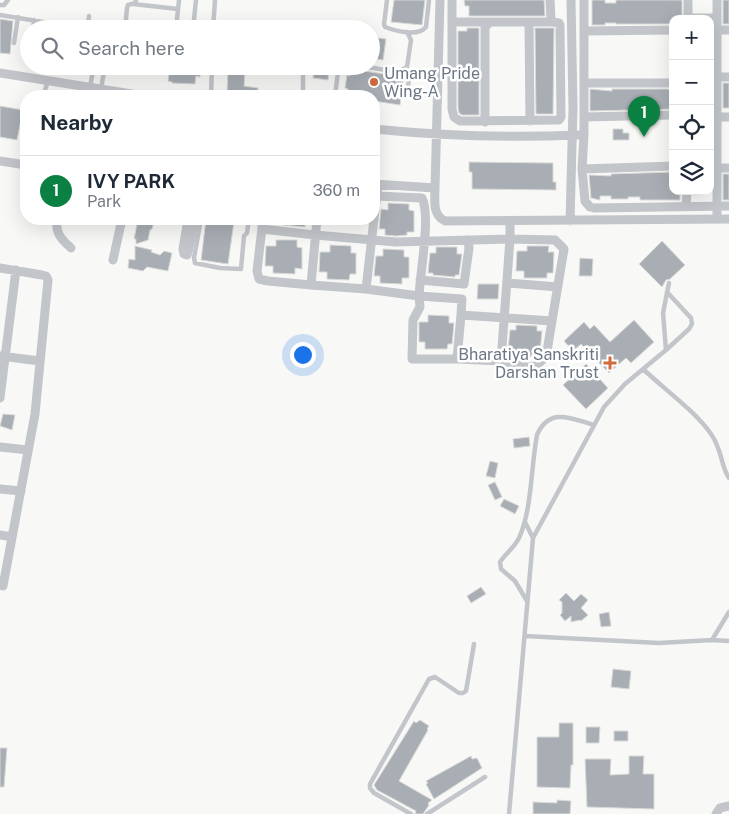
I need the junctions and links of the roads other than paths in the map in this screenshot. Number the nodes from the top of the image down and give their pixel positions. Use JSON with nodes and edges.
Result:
{"nodes":[{"id":1,"x":8,"y":0,"type":"edge"},
{"id":2,"x":179,"y":0,"type":"edge"},
{"id":3,"x":196,"y":0,"type":"edge"},
{"id":4,"x":215,"y":0,"type":"edge"},
{"id":5,"x":387,"y":0,"type":"edge"},
{"id":6,"x":429,"y":0,"type":"edge"},
{"id":7,"x":440,"y":0,"type":"edge"},
{"id":8,"x":452,"y":0,"type":"edge"},
{"id":9,"x":550,"y":0,"type":"edge"},
{"id":10,"x":571,"y":0,"type":"edge"},
{"id":11,"x":584,"y":0,"type":"edge"},
{"id":12,"x":688,"y":0,"type":"edge"},
{"id":13,"x":717,"y":0,"type":"edge"},
{"id":14,"x":134,"y":2,"type":"edge"},
{"id":15,"x":0,"y":6,"type":"edge"},
{"id":16,"x":178,"y":9,"type":"junction"},
{"id":17,"x":0,"y":15,"type":"edge"},
{"id":18,"x":688,"y":15,"type":"edge"},
{"id":19,"x":89,"y":16,"type":"dead end"},
{"id":20,"x":18,"y":18,"type":"junction"},
{"id":21,"x":717,"y":18,"type":"joint"},
{"id":22,"x":34,"y":20,"type":"edge"},
{"id":23,"x":88,"y":20,"type":"edge"},
{"id":24,"x":125,"y":20,"type":"edge"},
{"id":25,"x":177,"y":20,"type":"edge"},
{"id":26,"x":194,"y":20,"type":"edge"},
{"id":27,"x":214,"y":20,"type":"edge"},
{"id":28,"x":452,"y":22,"type":"junction"},
{"id":29,"x":490,"y":22,"type":"junction"},
{"id":30,"x":529,"y":22,"type":"junction"},
{"id":31,"x":553,"y":22,"type":"junction"},
{"id":32,"x":584,"y":30,"type":"junction"},
{"id":33,"x":669,"y":30,"type":"edge"},
{"id":34,"x":717,"y":30,"type":"junction"},
{"id":35,"x":729,"y":30,"type":"edge"},
{"id":36,"x":407,"y":32,"type":"junction"},
{"id":37,"x":14,"y":43,"type":"dead end"},
{"id":38,"x":584,"y":56,"type":"junction"},
{"id":39,"x":572,"y":57,"type":"junction"},
{"id":40,"x":380,"y":69,"type":"edge"},
{"id":41,"x":403,"y":70,"type":"junction"},
{"id":42,"x":0,"y":73,"type":"edge"},
{"id":43,"x":92,"y":75,"type":"edge"},
{"id":44,"x":103,"y":75,"type":"edge"},
{"id":45,"x":212,"y":75,"type":"edge"},
{"id":46,"x":303,"y":75,"type":"edge"},
{"id":47,"x":338,"y":75,"type":"edge"},
{"id":48,"x":717,"y":77,"type":"junction"},
{"id":49,"x":729,"y":77,"type":"edge"},
{"id":50,"x":48,"y":81,"type":"junction"},
{"id":51,"x":584,"y":83,"type":"junction"},
{"id":52,"x":669,"y":83,"type":"edge"},
{"id":53,"x":90,"y":87,"type":"junction"},
{"id":54,"x":101,"y":89,"type":"junction"},
{"id":55,"x":714,"y":89,"type":"edge"},
{"id":56,"x":46,"y":90,"type":"edge"},
{"id":57,"x":107,"y":90,"type":"edge"},
{"id":58,"x":211,"y":90,"type":"edge"},
{"id":59,"x":303,"y":90,"type":"edge"},
{"id":60,"x":336,"y":90,"type":"edge"},
{"id":61,"x":406,"y":95,"type":"dead end"},
{"id":62,"x":714,"y":108,"type":"edge"},
{"id":63,"x":669,"y":115,"type":"edge"},
{"id":64,"x":584,"y":117,"type":"junction"},
{"id":65,"x":717,"y":117,"type":"junction"},
{"id":66,"x":729,"y":117,"type":"edge"},
{"id":67,"x":530,"y":121,"type":"junction"},
{"id":68,"x":485,"y":122,"type":"junction"},
{"id":69,"x":508,"y":122,"type":"junction"},
{"id":70,"x":380,"y":130,"type":"edge"},
{"id":71,"x":436,"y":135,"type":"junction"},
{"id":72,"x":572,"y":135,"type":"junction"},
{"id":73,"x":584,"y":135,"type":"junction"},
{"id":74,"x":508,"y":137,"type":"junction"},
{"id":75,"x":0,"y":161,"type":"edge"},
{"id":76,"x":20,"y":164,"type":"edge"},
{"id":77,"x":669,"y":166,"type":"edge"},
{"id":78,"x":717,"y":168,"type":"junction"},
{"id":79,"x":729,"y":168,"type":"edge"},
{"id":80,"x":582,"y":169,"type":"junction"},
{"id":81,"x":714,"y":179,"type":"edge"},
{"id":82,"x":380,"y":184,"type":"edge"},
{"id":83,"x":435,"y":188,"type":"junction"},
{"id":84,"x":686,"y":195,"type":"edge"},
{"id":85,"x":380,"y":196,"type":"edge"},
{"id":86,"x":686,"y":206,"type":"junction"},
{"id":87,"x":717,"y":206,"type":"junction"},
{"id":88,"x":729,"y":206,"type":"edge"},
{"id":89,"x":717,"y":219,"type":"junction"},
{"id":90,"x":729,"y":219,"type":"edge"},
{"id":91,"x":570,"y":221,"type":"junction"},
{"id":92,"x":510,"y":222,"type":"junction"},
{"id":93,"x":57,"y":225,"type":"edge"},
{"id":94,"x":121,"y":225,"type":"edge"},
{"id":95,"x":187,"y":225,"type":"edge"},
{"id":96,"x":194,"y":225,"type":"edge"},
{"id":97,"x":200,"y":225,"type":"edge"},
{"id":98,"x":248,"y":225,"type":"edge"},
{"id":99,"x":262,"y":225,"type":"edge"},
{"id":100,"x":316,"y":225,"type":"edge"},
{"id":101,"x":373,"y":225,"type":"edge"},
{"id":102,"x":262,"y":229,"type":"junction"},
{"id":103,"x":315,"y":235,"type":"junction"},
{"id":104,"x":510,"y":239,"type":"junction"},
{"id":105,"x":468,"y":240,"type":"junction"},
{"id":106,"x":372,"y":241,"type":"junction"},
{"id":107,"x":424,"y":242,"type":"junction"},
{"id":108,"x":71,"y":248,"type":"dead end"},
{"id":109,"x":113,"y":260,"type":"dead end"},
{"id":110,"x":0,"y":268,"type":"edge"},
{"id":111,"x":16,"y":270,"type":"junction"},
{"id":112,"x":420,"y":280,"type":"junction"},
{"id":113,"x":506,"y":283,"type":"junction"},
{"id":114,"x":669,"y":283,"type":"dead end"},
{"id":115,"x":464,"y":284,"type":"junction"},
{"id":116,"x":311,"y":285,"type":"junction"},
{"id":117,"x":558,"y":287,"type":"junction"},
{"id":118,"x":366,"y":289,"type":"junction"},
{"id":119,"x":667,"y":292,"type":"junction"},
{"id":120,"x":419,"y":296,"type":"junction"},
{"id":121,"x":462,"y":299,"type":"junction"},
{"id":122,"x":461,"y":315,"type":"junction"},
{"id":123,"x":504,"y":318,"type":"junction"},
{"id":124,"x":552,"y":321,"type":"junction"},
{"id":125,"x":666,"y":350,"type":"junction"},
{"id":126,"x":3,"y":356,"type":"edge"},
{"id":127,"x":457,"y":359,"type":"junction"},
{"id":128,"x":40,"y":361,"type":"junction"},
{"id":129,"x":501,"y":361,"type":"junction"},
{"id":130,"x":643,"y":369,"type":"junction"},
{"id":131,"x":0,"y":398,"type":"edge"},
{"id":132,"x":594,"y":425,"type":"junction"},
{"id":133,"x":0,"y":447,"type":"edge"},
{"id":134,"x":28,"y":450,"type":"junction"},
{"id":135,"x":729,"y":478,"type":"edge"},
{"id":136,"x":0,"y":489,"type":"edge"},
{"id":137,"x":21,"y":491,"type":"junction"},
{"id":138,"x":525,"y":522,"type":"junction"},
{"id":139,"x":0,"y":535,"type":"edge"},
{"id":140,"x":12,"y":537,"type":"junction"},
{"id":141,"x":533,"y":538,"type":"junction"},
{"id":142,"x":4,"y":586,"type":"dead end"},
{"id":143,"x":528,"y":602,"type":"junction"},
{"id":144,"x":729,"y":612,"type":"edge"},
{"id":145,"x":525,"y":636,"type":"junction"},
{"id":146,"x":712,"y":640,"type":"junction"},
{"id":147,"x":729,"y":641,"type":"edge"},
{"id":148,"x":474,"y":644,"type":"dead end"},
{"id":149,"x":485,"y":777,"type":"dead end"},
{"id":150,"x":729,"y":806,"type":"edge"},
{"id":151,"x":411,"y":814,"type":"edge"},
{"id":152,"x":428,"y":814,"type":"edge"},
{"id":153,"x":509,"y":814,"type":"edge"},
{"id":154,"x":716,"y":814,"type":"edge"}],
"edges":[{"from":1,"to":15,"type":"lane"},
{"from":2,"to":16,"type":"lane"},
{"from":3,"to":26,"type":"lane"},
{"from":4,"to":27,"type":"lane"},
{"from":5,"to":36,"type":"lane"},
{"from":6,"to":36,"type":"lane"},
{"from":7,"to":71,"type":"street"},
{"from":8,"to":28,"type":"street"},
{"from":9,"to":31,"type":"street"},
{"from":10,"to":39,"type":"street"},
{"from":11,"to":32,"type":"street"},
{"from":12,"to":18,"type":"street"},
{"from":13,"to":21,"type":"street"},
{"from":14,"to":16,"type":"lane"},
{"from":14,"to":24,"type":"lane"},
{"from":16,"to":25,"type":"lane"},
{"from":17,"to":20,"type":"lane"},
{"from":19,"to":23,"type":"lane"},
{"from":20,"to":22,"type":"lane"},
{"from":20,"to":37,"type":"lane"},
{"from":21,"to":34,"type":"street"},
{"from":28,"to":29,"type":"street"},
{"from":28,"to":68,"type":"street"},
{"from":29,"to":30,"type":"street"},
{"from":29,"to":68,"type":"street"},
{"from":30,"to":31,"type":"street"},
{"from":30,"to":67,"type":"street"},
{"from":31,"to":67,"type":"street"},
{"from":32,"to":33,"type":"street"},
{"from":32,"to":38,"type":"street"},
{"from":34,"to":35,"type":"street"},
{"from":34,"to":48,"type":"street"},
{"from":36,"to":41,"type":"lane"},
{"from":38,"to":39,"type":"street"},
{"from":38,"to":51,"type":"street"},
{"from":39,"to":72,"type":"street"},
{"from":40,"to":41,"type":"lane"},
{"from":41,"to":61,"type":"lane"},
{"from":42,"to":50,"type":"street"},
{"from":43,"to":53,"type":"lane"},
{"from":44,"to":54,"type":"lane"},
{"from":45,"to":58,"type":"lane"},
{"from":46,"to":59,"type":"lane"},
{"from":47,"to":60,"type":"lane"},
{"from":48,"to":49,"type":"street"},
{"from":48,"to":55,"type":"street"},
{"from":50,"to":53,"type":"street"},
{"from":50,"to":56,"type":"lane"},
{"from":51,"to":52,"type":"street"},
{"from":51,"to":64,"type":"street"},
{"from":53,"to":54,"type":"street"},
{"from":54,"to":57,"type":"street"},
{"from":62,"to":65,"type":"street"},
{"from":63,"to":64,"type":"street"},
{"from":64,"to":73,"type":"street"},
{"from":65,"to":66,"type":"street"},
{"from":65,"to":78,"type":"street"},
{"from":67,"to":69,"type":"street"},
{"from":68,"to":69,"type":"street"},
{"from":69,"to":74,"type":"street"},
{"from":70,"to":71,"type":"street"},
{"from":71,"to":74,"type":"street"},
{"from":71,"to":83,"type":"street"},
{"from":72,"to":73,"type":"street"},
{"from":72,"to":74,"type":"street"},
{"from":72,"to":91,"type":"street"},
{"from":73,"to":80,"type":"street"},
{"from":75,"to":76,"type":"street"},
{"from":77,"to":80,"type":"street"},
{"from":78,"to":79,"type":"street"},
{"from":78,"to":81,"type":"street"},
{"from":80,"to":86,"type":"street"},
{"from":81,"to":87,"type":"street"},
{"from":82,"to":83,"type":"street"},
{"from":83,"to":92,"type":"street"},
{"from":84,"to":86,"type":"street"},
{"from":85,"to":107,"type":"street"},
{"from":86,"to":87,"type":"street"},
{"from":87,"to":88,"type":"street"},
{"from":87,"to":89,"type":"street"},
{"from":89,"to":90,"type":"street"},
{"from":89,"to":91,"type":"street"},
{"from":91,"to":92,"type":"street"},
{"from":92,"to":104,"type":"street"},
{"from":93,"to":108,"type":"street"},
{"from":94,"to":109,"type":"street"},
{"from":95,"to":96,"type":"street"},
{"from":97,"to":98,"type":"lane"},
{"from":99,"to":102,"type":"street"},
{"from":100,"to":103,"type":"street"},
{"from":101,"to":106,"type":"street"},
{"from":102,"to":103,"type":"street"},
{"from":102,"to":116,"type":"street"},
{"from":103,"to":106,"type":"street"},
{"from":103,"to":116,"type":"street"},
{"from":104,"to":105,"type":"street"},
{"from":104,"to":113,"type":"street"},
{"from":104,"to":117,"type":"street"},
{"from":105,"to":107,"type":"street"},
{"from":105,"to":115,"type":"street"},
{"from":106,"to":107,"type":"street"},
{"from":106,"to":118,"type":"street"},
{"from":107,"to":112,"type":"street"},
{"from":110,"to":111,"type":"street"},
{"from":111,"to":126,"type":"street"},
{"from":111,"to":128,"type":"street"},
{"from":112,"to":115,"type":"street"},
{"from":112,"to":120,"type":"street"},
{"from":113,"to":117,"type":"street"},
{"from":113,"to":123,"type":"street"},
{"from":114,"to":119,"type":"lane"},
{"from":115,"to":121,"type":"street"},
{"from":116,"to":118,"type":"street"},
{"from":117,"to":124,"type":"street"},
{"from":118,"to":120,"type":"street"},
{"from":119,"to":125,"type":"lane"},
{"from":119,"to":125,"type":"lane"},
{"from":120,"to":121,"type":"street"},
{"from":120,"to":127,"type":"street"},
{"from":121,"to":122,"type":"street"},
{"from":122,"to":123,"type":"street"},
{"from":122,"to":127,"type":"street"},
{"from":123,"to":124,"type":"street"},
{"from":123,"to":129,"type":"street"},
{"from":124,"to":129,"type":"street"},
{"from":125,"to":130,"type":"lane"},
{"from":126,"to":128,"type":"street"},
{"from":126,"to":131,"type":"street"},
{"from":127,"to":129,"type":"street"},
{"from":128,"to":134,"type":"street"},
{"from":130,"to":132,"type":"lane"},
{"from":130,"to":135,"type":"lane"},
{"from":132,"to":138,"type":"lane"},
{"from":132,"to":141,"type":"lane"},
{"from":133,"to":134,"type":"street"},
{"from":134,"to":137,"type":"street"},
{"from":136,"to":137,"type":"street"},
{"from":137,"to":140,"type":"street"},
{"from":138,"to":141,"type":"lane"},
{"from":138,"to":143,"type":"lane"},
{"from":139,"to":140,"type":"street"},
{"from":140,"to":142,"type":"street"},
{"from":141,"to":143,"type":"lane"},
{"from":143,"to":145,"type":"lane"},
{"from":144,"to":146,"type":"lane"},
{"from":145,"to":146,"type":"lane"},
{"from":145,"to":153,"type":"lane"},
{"from":146,"to":147,"type":"lane"},
{"from":148,"to":151,"type":"lane"},
{"from":149,"to":152,"type":"lane"},
{"from":150,"to":154,"type":"street"}]}
